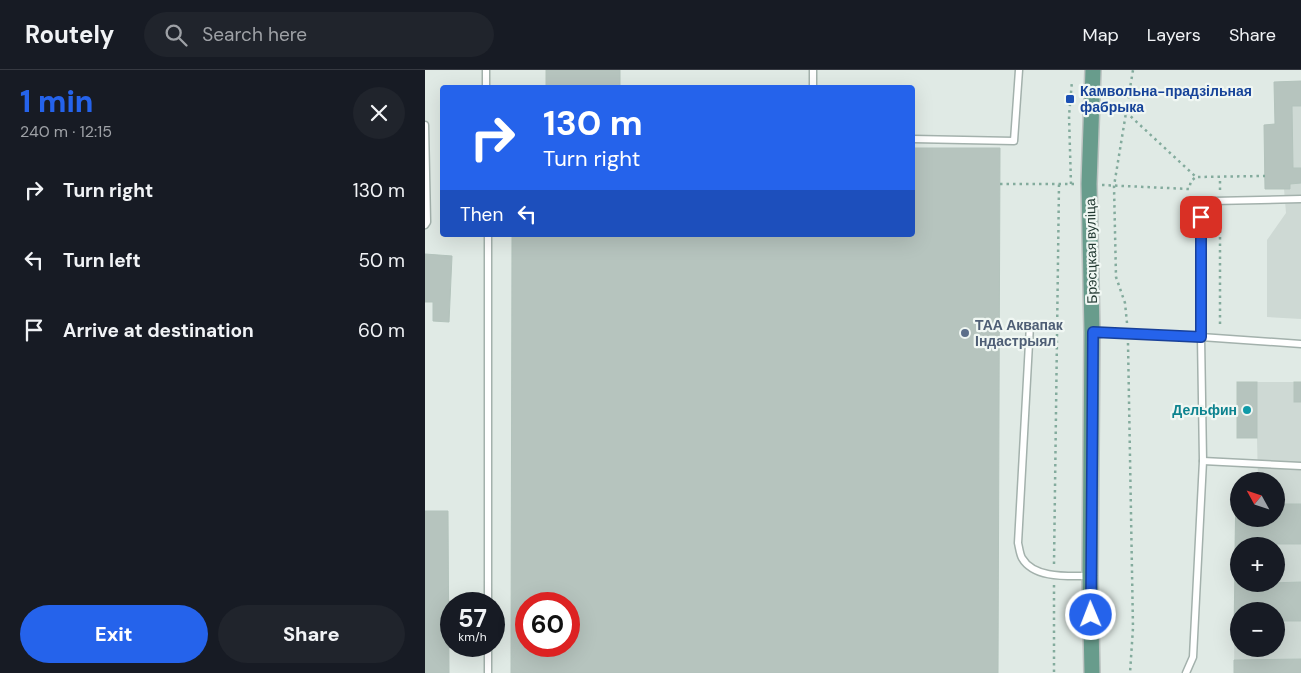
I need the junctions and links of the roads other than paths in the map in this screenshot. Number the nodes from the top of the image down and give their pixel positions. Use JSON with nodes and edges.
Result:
{"nodes":[{"id":1,"x":486,"y":70,"type":"edge"},
{"id":2,"x":813,"y":70,"type":"edge"},
{"id":3,"x":1019,"y":70,"type":"edge"},
{"id":4,"x":1093,"y":70,"type":"edge"},
{"id":5,"x":486,"y":85,"type":"edge"},
{"id":6,"x":813,"y":85,"type":"edge"},
{"id":7,"x":425,"y":125,"type":"edge"},
{"id":8,"x":915,"y":139,"type":"edge"},
{"id":9,"x":1301,"y":200,"type":"edge"},
{"id":10,"x":425,"y":225,"type":"edge"},
{"id":11,"x":488,"y":237,"type":"edge"},
{"id":12,"x":1030,"y":325,"type":"dead end"},
{"id":13,"x":1093,"y":332,"type":"junction"},
{"id":14,"x":1201,"y":337,"type":"junction"},
{"id":15,"x":1301,"y":344,"type":"edge"},
{"id":16,"x":1203,"y":461,"type":"junction"},
{"id":17,"x":1301,"y":466,"type":"edge"},
{"id":18,"x":1091,"y":576,"type":"junction"},
{"id":19,"x":488,"y":592,"type":"edge"},
{"id":20,"x":488,"y":657,"type":"edge"},
{"id":21,"x":488,"y":673,"type":"edge"},
{"id":22,"x":1092,"y":673,"type":"edge"},
{"id":23,"x":1186,"y":673,"type":"edge"}],
"edges":[{"from":1,"to":5,"type":"lane"},
{"from":2,"to":6,"type":"lane"},
{"from":3,"to":8,"type":"lane"},
{"from":4,"to":13,"type":"main road","name":"Брэсцкая вуліца"},
{"from":7,"to":10,"type":"lane"},
{"from":9,"to":14,"type":"lane"},
{"from":11,"to":19,"type":"lane"},
{"from":12,"to":18,"type":"lane"},
{"from":13,"to":14,"type":"lane"},
{"from":13,"to":18,"type":"main road","name":"Брэсцкая вуліца"},
{"from":14,"to":15,"type":"lane"},
{"from":14,"to":16,"type":"lane"},
{"from":16,"to":17,"type":"lane"},
{"from":16,"to":23,"type":"lane"},
{"from":18,"to":22,"type":"main road","name":"Брэсцкая вуліца"},
{"from":20,"to":21,"type":"lane"}]}
